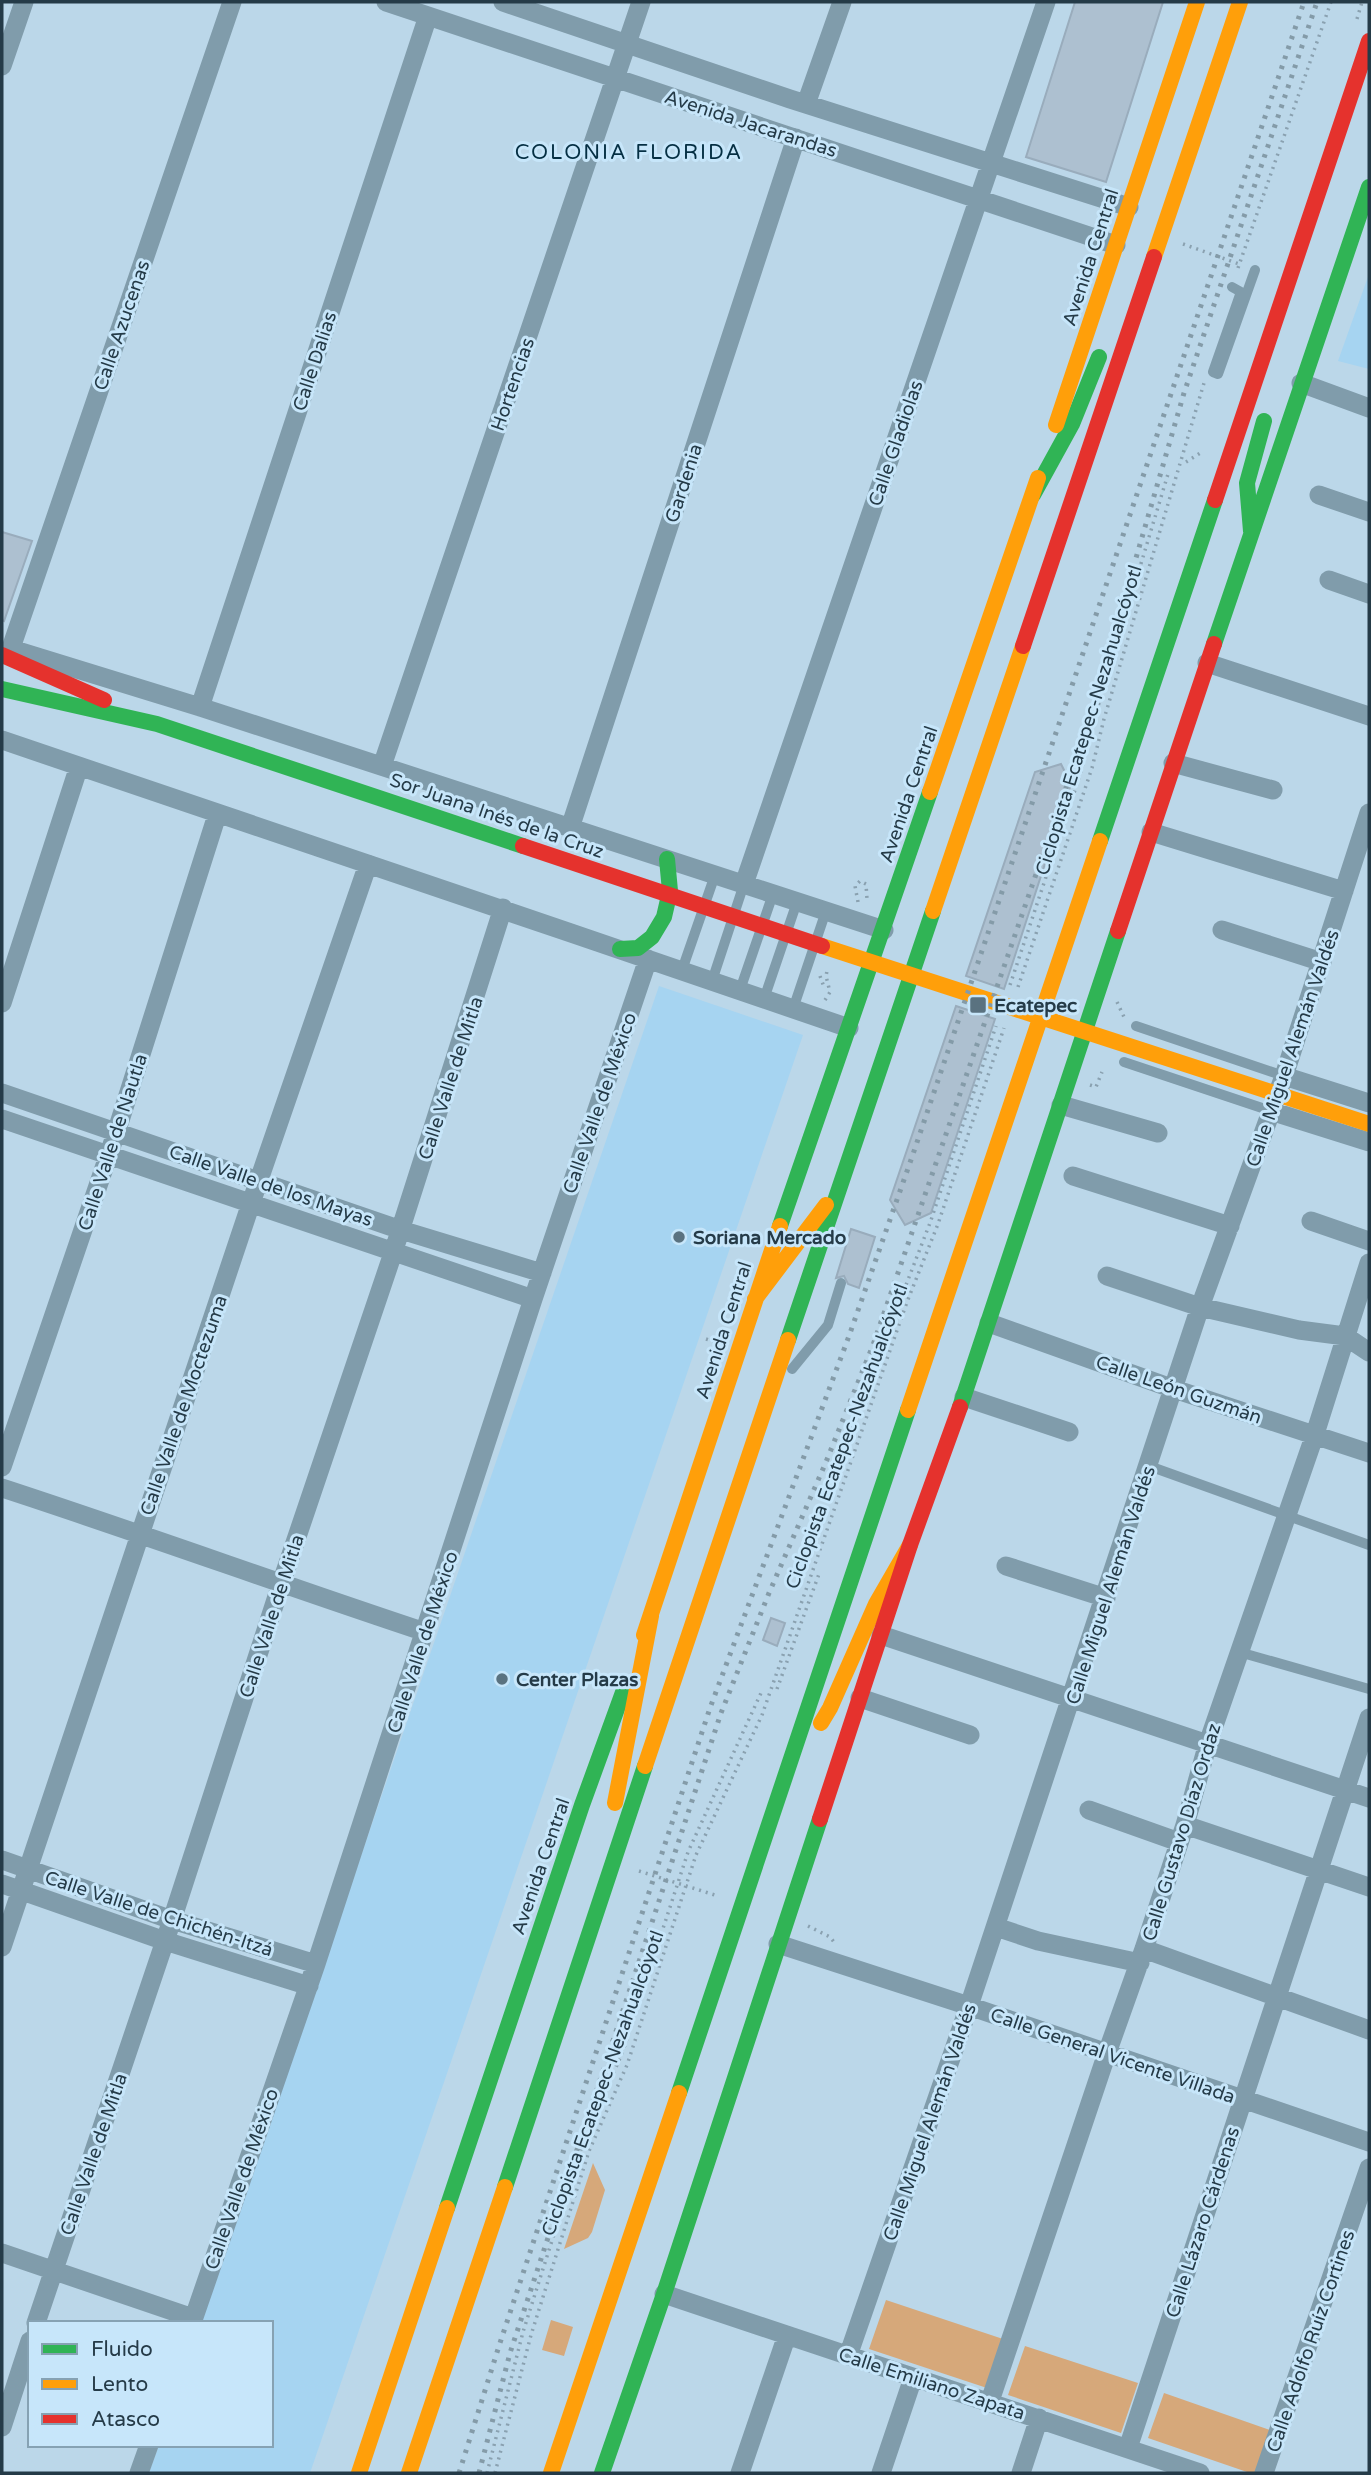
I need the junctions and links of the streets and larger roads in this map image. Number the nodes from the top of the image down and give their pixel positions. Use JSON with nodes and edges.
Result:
{"nodes":[{"id":1,"x":24,"y":2,"type":"edge"},
{"id":2,"x":232,"y":2,"type":"edge"},
{"id":3,"x":386,"y":2,"type":"edge"},
{"id":4,"x":503,"y":2,"type":"edge"},
{"id":5,"x":641,"y":2,"type":"edge"},
{"id":6,"x":842,"y":2,"type":"edge"},
{"id":7,"x":1046,"y":2,"type":"edge"},
{"id":8,"x":1197,"y":2,"type":"edge"},
{"id":9,"x":1240,"y":2,"type":"edge"},
{"id":10,"x":428,"y":16,"type":"junction"},
{"id":11,"x":1369,"y":41,"type":"edge"},
{"id":12,"x":627,"y":44,"type":"junction"},
{"id":13,"x":2,"y":66,"type":"edge"},
{"id":14,"x":615,"y":78,"type":"junction"},
{"id":15,"x":806,"y":104,"type":"junction"},
{"id":16,"x":796,"y":138,"type":"junction"},
{"id":17,"x":990,"y":163,"type":"junction"},
{"id":18,"x":1369,"y":187,"type":"edge"},
{"id":19,"x":979,"y":199,"type":"junction"},
{"id":20,"x":1129,"y":206,"type":"junction"},
{"id":21,"x":1116,"y":245,"type":"junction"},
{"id":22,"x":1145,"y":285,"type":"junction"},
{"id":23,"x":1276,"y":318,"type":"junction"},
{"id":24,"x":1279,"y":364,"type":"dead end"},
{"id":25,"x":1301,"y":383,"type":"junction"},
{"id":26,"x":1269,"y":403,"type":"dead end"},
{"id":27,"x":1369,"y":408,"type":"edge"},
{"id":28,"x":1033,"y":495,"type":"junction"},
{"id":29,"x":1319,"y":495,"type":"dead end"},
{"id":30,"x":1369,"y":512,"type":"edge"},
{"id":31,"x":1251,"y":531,"type":"junction"},
{"id":32,"x":1329,"y":580,"type":"dead end"},
{"id":33,"x":1369,"y":594,"type":"edge"},
{"id":34,"x":5,"y":650,"type":"edge"},
{"id":35,"x":1208,"y":663,"type":"junction"},
{"id":36,"x":2,"y":689,"type":"edge"},
{"id":37,"x":200,"y":707,"type":"junction"},
{"id":38,"x":1369,"y":716,"type":"edge"},
{"id":39,"x":157,"y":724,"type":"junction"},
{"id":40,"x":2,"y":740,"type":"edge"},
{"id":41,"x":1173,"y":763,"type":"junction"},
{"id":42,"x":79,"y":766,"type":"junction"},
{"id":43,"x":382,"y":766,"type":"junction"},
{"id":44,"x":1273,"y":790,"type":"dead end"},
{"id":45,"x":1369,"y":813,"type":"edge"},
{"id":46,"x":217,"y":815,"type":"junction"},
{"id":47,"x":570,"y":828,"type":"junction"},
{"id":48,"x":1151,"y":832,"type":"junction"},
{"id":49,"x":667,"y":859,"type":"junction"},
{"id":50,"x":368,"y":864,"type":"junction"},
{"id":51,"x":744,"y":884,"type":"junction"},
{"id":52,"x":1344,"y":891,"type":"junction"},
{"id":53,"x":503,"y":908,"type":"junction"},
{"id":54,"x":884,"y":930,"type":"junction"},
{"id":55,"x":1222,"y":930,"type":"dead end"},
{"id":56,"x":620,"y":949,"type":"junction"},
{"id":57,"x":648,"y":959,"type":"junction"},
{"id":58,"x":1322,"y":962,"type":"junction"},
{"id":59,"x":2,"y":1003,"type":"edge"},
{"id":60,"x":849,"y":1028,"type":"junction"},
{"id":61,"x":1284,"y":1076,"type":"junction"},
{"id":62,"x":2,"y":1093,"type":"edge"},
{"id":63,"x":1369,"y":1103,"type":"edge"},
{"id":64,"x":1061,"y":1105,"type":"junction"},
{"id":65,"x":1271,"y":1111,"type":"junction"},
{"id":66,"x":2,"y":1119,"type":"edge"},
{"id":67,"x":1369,"y":1124,"type":"edge"},
{"id":68,"x":116,"y":1133,"type":"junction"},
{"id":69,"x":1158,"y":1133,"type":"dead end"},
{"id":70,"x":1369,"y":1142,"type":"edge"},
{"id":71,"x":108,"y":1156,"type":"junction"},
{"id":72,"x":1073,"y":1176,"type":"dead end"},
{"id":73,"x":259,"y":1180,"type":"junction"},
{"id":74,"x":842,"y":1184,"type":"junction"},
{"id":75,"x":251,"y":1203,"type":"junction"},
{"id":76,"x":1311,"y":1221,"type":"dead end"},
{"id":77,"x":1230,"y":1226,"type":"junction"},
{"id":78,"x":401,"y":1230,"type":"junction"},
{"id":79,"x":1369,"y":1241,"type":"edge"},
{"id":80,"x":393,"y":1253,"type":"junction"},
{"id":81,"x":1369,"y":1263,"type":"edge"},
{"id":82,"x":542,"y":1273,"type":"junction"},
{"id":83,"x":1107,"y":1276,"type":"dead end"},
{"id":84,"x":533,"y":1299,"type":"junction"},
{"id":85,"x":755,"y":1299,"type":"junction"},
{"id":86,"x":1200,"y":1307,"type":"junction"},
{"id":87,"x":989,"y":1323,"type":"junction"},
{"id":88,"x":1345,"y":1336,"type":"junction"},
{"id":89,"x":1369,"y":1352,"type":"edge"},
{"id":90,"x":1174,"y":1389,"type":"junction"},
{"id":91,"x":964,"y":1398,"type":"junction"},
{"id":92,"x":1069,"y":1432,"type":"dead end"},
{"id":93,"x":1315,"y":1434,"type":"junction"},
{"id":94,"x":1369,"y":1453,"type":"edge"},
{"id":95,"x":2,"y":1467,"type":"edge"},
{"id":96,"x":2,"y":1488,"type":"edge"},
{"id":97,"x":140,"y":1533,"type":"junction"},
{"id":98,"x":910,"y":1545,"type":"junction"},
{"id":99,"x":1006,"y":1566,"type":"dead end"},
{"id":100,"x":281,"y":1584,"type":"junction"},
{"id":101,"x":1105,"y":1598,"type":"junction"},
{"id":102,"x":651,"y":1616,"type":"junction"},
{"id":103,"x":425,"y":1632,"type":"junction"},
{"id":104,"x":881,"y":1635,"type":"junction"},
{"id":105,"x":860,"y":1698,"type":"junction"},
{"id":106,"x":1072,"y":1698,"type":"junction"},
{"id":107,"x":1369,"y":1718,"type":"edge"},
{"id":108,"x":970,"y":1735,"type":"dead end"},
{"id":109,"x":1208,"y":1743,"type":"junction"},
{"id":110,"x":783,"y":1784,"type":"junction"},
{"id":111,"x":1345,"y":1790,"type":"junction"},
{"id":112,"x":1369,"y":1798,"type":"edge"},
{"id":113,"x":1089,"y":1810,"type":"dead end"},
{"id":114,"x":1182,"y":1833,"type":"junction"},
{"id":115,"x":2,"y":1860,"type":"edge"},
{"id":116,"x":29,"y":1870,"type":"junction"},
{"id":117,"x":1319,"y":1871,"type":"junction"},
{"id":118,"x":2,"y":1884,"type":"edge"},
{"id":119,"x":1369,"y":1886,"type":"edge"},
{"id":120,"x":21,"y":1891,"type":"junction"},
{"id":121,"x":173,"y":1920,"type":"junction"},
{"id":122,"x":996,"y":1927,"type":"junction"},
{"id":123,"x":590,"y":1933,"type":"junction"},
{"id":124,"x":165,"y":1941,"type":"junction"},
{"id":125,"x":778,"y":1944,"type":"junction"},
{"id":126,"x":2,"y":1947,"type":"edge"},
{"id":127,"x":1142,"y":1956,"type":"junction"},
{"id":128,"x":316,"y":1964,"type":"junction"},
{"id":129,"x":309,"y":1986,"type":"junction"},
{"id":130,"x":1278,"y":1998,"type":"junction"},
{"id":131,"x":970,"y":2006,"type":"junction"},
{"id":132,"x":1369,"y":2029,"type":"edge"},
{"id":133,"x":1107,"y":2053,"type":"junction"},
{"id":134,"x":1242,"y":2100,"type":"junction"},
{"id":135,"x":1369,"y":2142,"type":"edge"},
{"id":136,"x":1369,"y":2168,"type":"edge"},
{"id":137,"x":2,"y":2253,"type":"edge"},
{"id":138,"x":53,"y":2270,"type":"junction"},
{"id":139,"x":664,"y":2294,"type":"junction"},
{"id":140,"x":192,"y":2320,"type":"edge"},
{"id":141,"x":37,"y":2321,"type":"edge"},
{"id":142,"x":787,"y":2335,"type":"junction"},
{"id":143,"x":28,"y":2347,"type":"edge"},
{"id":144,"x":848,"y":2356,"type":"junction"},
{"id":145,"x":913,"y":2378,"type":"junction"},
{"id":146,"x":990,"y":2401,"type":"junction"},
{"id":147,"x":1039,"y":2418,"type":"junction"},
{"id":148,"x":2,"y":2427,"type":"edge"},
{"id":149,"x":148,"y":2447,"type":"edge"},
{"id":150,"x":1128,"y":2448,"type":"junction"},
{"id":151,"x":1169,"y":2468,"type":"edge"},
{"id":152,"x":139,"y":2473,"type":"edge"},
{"id":153,"x":359,"y":2473,"type":"edge"},
{"id":154,"x":409,"y":2473,"type":"edge"},
{"id":155,"x":551,"y":2473,"type":"edge"},
{"id":156,"x":602,"y":2473,"type":"edge"},
{"id":157,"x":740,"y":2473,"type":"edge"},
{"id":158,"x":881,"y":2473,"type":"edge"},
{"id":159,"x":1021,"y":2473,"type":"edge"},
{"id":160,"x":1200,"y":2473,"type":"edge"},
{"id":161,"x":1264,"y":2473,"type":"edge"}],
"edges":[{"from":1,"to":13,"type":"street"},
{"from":2,"to":34,"type":"street","name":"Calle Azucenas"},
{"from":3,"to":10,"type":"street","name":"Avenida Jacarandas"},
{"from":4,"to":12,"type":"street","name":"Avenida Jacarandas"},
{"from":5,"to":12,"type":"street","name":"Hortencias"},
{"from":6,"to":15,"type":"street"},
{"from":7,"to":17,"type":"street","name":"Calle Gladiolas"},
{"from":8,"to":20,"type":"main road","name":"Avenida Central"},
{"from":9,"to":22,"type":"main road"},
{"from":10,"to":14,"type":"street","name":"Avenida Jacarandas"},
{"from":10,"to":37,"type":"street","name":"Calle Dalias"},
{"from":11,"to":23,"type":"main road"},
{"from":12,"to":14,"type":"street","name":"Hortencias"},
{"from":12,"to":15,"type":"street","name":"Avenida Jacarandas"},
{"from":14,"to":16,"type":"street","name":"Avenida Jacarandas"},
{"from":14,"to":43,"type":"street","name":"Hortencias"},
{"from":15,"to":17,"type":"street","name":"Avenida Jacarandas"},
{"from":16,"to":19,"type":"street","name":"Avenida Jacarandas"},
{"from":16,"to":47,"type":"street","name":"Gardenia"},
{"from":17,"to":19,"type":"street","name":"Calle Gladiolas"},
{"from":17,"to":20,"type":"street","name":"Avenida Jacarandas"},
{"from":18,"to":25,"type":"main road"},
{"from":19,"to":21,"type":"street","name":"Avenida Jacarandas"},
{"from":19,"to":51,"type":"street","name":"Calle Gladiolas"},
{"from":20,"to":21,"type":"main road","name":"Avenida Central"},
{"from":21,"to":28,"type":"main road","name":"Avenida Central"},
{"from":22,"to":28,"type":"main road"},
{"from":22,"to":74,"type":"main road"},
{"from":23,"to":24,"type":"main road"},
{"from":23,"to":110,"type":"main road"},
{"from":25,"to":27,"type":"street"},
{"from":25,"to":31,"type":"main road"},
{"from":26,"to":31,"type":"main road"},
{"from":28,"to":54,"type":"main road","name":"Avenida Central"},
{"from":29,"to":30,"type":"street"},
{"from":31,"to":35,"type":"main road"},
{"from":32,"to":33,"type":"street"},
{"from":34,"to":37,"type":"street"},
{"from":34,"to":39,"type":"main road","name":"Sor Juana Inés de la Cruz"},
{"from":35,"to":38,"type":"street"},
{"from":35,"to":41,"type":"main road"},
{"from":36,"to":39,"type":"main road","name":"Sor Juana Inés de la Cruz"},
{"from":37,"to":43,"type":"street"},
{"from":39,"to":67,"type":"main road","name":"Sor Juana Inés de la Cruz"},
{"from":40,"to":42,"type":"street"},
{"from":41,"to":44,"type":"street"},
{"from":41,"to":48,"type":"main road"},
{"from":42,"to":46,"type":"street"},
{"from":42,"to":59,"type":"street"},
{"from":43,"to":47,"type":"street"},
{"from":45,"to":52,"type":"street","name":"Calle Miguel Alemán Valdés"},
{"from":46,"to":50,"type":"street"},
{"from":46,"to":68,"type":"street","name":"Calle Valle de Nautla"},
{"from":47,"to":49,"type":"street"},
{"from":48,"to":52,"type":"street"},
{"from":48,"to":64,"type":"main road"},
{"from":49,"to":51,"type":"street"},
{"from":49,"to":56,"type":"main road"},
{"from":50,"to":53,"type":"street"},
{"from":50,"to":73,"type":"street","name":"Calle Valle de Moctezuma"},
{"from":51,"to":54,"type":"street"},
{"from":52,"to":58,"type":"street","name":"Calle Miguel Alemán Valdés"},
{"from":53,"to":56,"type":"street"},
{"from":53,"to":78,"type":"street","name":"Calle Valle de Mitla"},
{"from":54,"to":60,"type":"main road","name":"Avenida Central"},
{"from":55,"to":58,"type":"street"},
{"from":56,"to":57,"type":"street"},
{"from":57,"to":60,"type":"street"},
{"from":57,"to":82,"type":"street","name":"Calle Valle de México"},
{"from":58,"to":61,"type":"street","name":"Calle Miguel Alemán Valdés"},
{"from":60,"to":85,"type":"main road","name":"Avenida Central"},
{"from":61,"to":63,"type":"street"},
{"from":61,"to":65,"type":"street","name":"Calle Miguel Alemán Valdés"},
{"from":62,"to":68,"type":"street","name":"Calle Valle de los Mayas"},
{"from":64,"to":69,"type":"street"},
{"from":64,"to":87,"type":"main road"},
{"from":65,"to":70,"type":"street"},
{"from":65,"to":77,"type":"street","name":"Calle Miguel Alemán Valdés"},
{"from":66,"to":71,"type":"street","name":"Calle Valle de los Mayas"},
{"from":68,"to":71,"type":"street","name":"Calle Valle de Nautla"},
{"from":68,"to":73,"type":"street","name":"Calle Valle de los Mayas"},
{"from":71,"to":75,"type":"street","name":"Calle Valle de los Mayas"},
{"from":71,"to":95,"type":"street","name":"Calle Valle de Nautla"},
{"from":72,"to":77,"type":"street"},
{"from":73,"to":75,"type":"street","name":"Calle Valle de Moctezuma"},
{"from":73,"to":78,"type":"street","name":"Calle Valle de los Mayas"},
{"from":74,"to":85,"type":"main road"},
{"from":74,"to":123,"type":"main road"},
{"from":75,"to":80,"type":"street","name":"Calle Valle de los Mayas"},
{"from":75,"to":97,"type":"street","name":"Calle Valle de Moctezuma"},
{"from":76,"to":79,"type":"street"},
{"from":77,"to":86,"type":"street","name":"Calle Miguel Alemán Valdés"},
{"from":78,"to":80,"type":"street","name":"Calle Valle de Mitla"},
{"from":78,"to":82,"type":"street","name":"Calle Valle de los Mayas"},
{"from":80,"to":84,"type":"street","name":"Calle Valle de los Mayas"},
{"from":80,"to":100,"type":"street","name":"Calle Valle de Mitla"},
{"from":81,"to":88,"type":"street","name":"Calle Gustavo Díaz Ordaz"},
{"from":82,"to":84,"type":"street","name":"Calle Valle de México"},
{"from":83,"to":86,"type":"street"},
{"from":84,"to":103,"type":"street","name":"Calle Valle de México"},
{"from":85,"to":102,"type":"main road","name":"Avenida Central"},
{"from":86,"to":88,"type":"street"},
{"from":86,"to":90,"type":"street","name":"Calle Miguel Alemán Valdés"},
{"from":87,"to":90,"type":"street","name":"Calle León Guzmán"},
{"from":87,"to":91,"type":"main road"},
{"from":88,"to":89,"type":"street"},
{"from":88,"to":93,"type":"street","name":"Calle Gustavo Díaz Ordaz"},
{"from":90,"to":93,"type":"street","name":"Calle León Guzmán"},
{"from":90,"to":101,"type":"street","name":"Calle Miguel Alemán Valdés"},
{"from":91,"to":92,"type":"street"},
{"from":91,"to":98,"type":"main road"},
{"from":93,"to":94,"type":"street","name":"Calle León Guzmán"},
{"from":93,"to":109,"type":"street","name":"Calle Gustavo Díaz Ordaz"},
{"from":96,"to":97,"type":"street"},
{"from":97,"to":100,"type":"street"},
{"from":97,"to":116,"type":"street","name":"Calle Valle de Moctezuma"},
{"from":98,"to":104,"type":"main road"},
{"from":98,"to":110,"type":"main road"},
{"from":99,"to":101,"type":"street"},
{"from":100,"to":103,"type":"street"},
{"from":100,"to":121,"type":"street","name":"Calle Valle de Mitla"},
{"from":101,"to":106,"type":"street","name":"Calle Miguel Alemán Valdés"},
{"from":102,"to":123,"type":"main road"},
{"from":102,"to":153,"type":"main road","name":"Avenida Central"},
{"from":103,"to":128,"type":"street","name":"Calle Valle de México"},
{"from":104,"to":105,"type":"main road"},
{"from":104,"to":106,"type":"street"},
{"from":105,"to":108,"type":"street"},
{"from":105,"to":125,"type":"main road"},
{"from":106,"to":109,"type":"street"},
{"from":106,"to":122,"type":"street","name":"Calle Miguel Alemán Valdés"},
{"from":107,"to":111,"type":"street","name":"Calle Lázaro Cárdenas"},
{"from":109,"to":111,"type":"street"},
{"from":109,"to":114,"type":"street","name":"Calle Gustavo Díaz Ordaz"},
{"from":110,"to":155,"type":"main road"},
{"from":111,"to":112,"type":"street"},
{"from":111,"to":117,"type":"street","name":"Calle Lázaro Cárdenas"},
{"from":113,"to":114,"type":"street"},
{"from":114,"to":117,"type":"street"},
{"from":114,"to":127,"type":"street","name":"Calle Gustavo Díaz Ordaz"},
{"from":115,"to":116,"type":"street","name":"Calle Valle de Chichén-Itzá"},
{"from":116,"to":120,"type":"street","name":"Calle Valle de Moctezuma"},
{"from":116,"to":121,"type":"street","name":"Calle Valle de Chichén-Itzá"},
{"from":117,"to":119,"type":"street"},
{"from":117,"to":130,"type":"street","name":"Calle Lázaro Cárdenas"},
{"from":118,"to":120,"type":"street","name":"Calle Valle de Chichén-Itzá"},
{"from":120,"to":124,"type":"street","name":"Calle Valle de Chichén-Itzá"},
{"from":120,"to":126,"type":"street","name":"Calle Valle de Moctezuma"},
{"from":121,"to":124,"type":"street","name":"Calle Valle de Mitla"},
{"from":121,"to":128,"type":"street","name":"Calle Valle de Chichén-Itzá"},
{"from":122,"to":127,"type":"street"},
{"from":122,"to":131,"type":"street","name":"Calle Miguel Alemán Valdés"},
{"from":123,"to":154,"type":"main road"},
{"from":124,"to":129,"type":"street","name":"Calle Valle de Chichén-Itzá"},
{"from":124,"to":138,"type":"street","name":"Calle Valle de Mitla"},
{"from":125,"to":131,"type":"street","name":"Calle General Vicente Villada"},
{"from":125,"to":139,"type":"main road"},
{"from":127,"to":130,"type":"street"},
{"from":127,"to":133,"type":"street","name":"Calle Gustavo Díaz Ordaz"},
{"from":128,"to":129,"type":"street","name":"Calle Valle de México"},
{"from":129,"to":140,"type":"street","name":"Calle Valle de México"},
{"from":130,"to":132,"type":"street"},
{"from":130,"to":134,"type":"street","name":"Calle Lázaro Cárdenas"},
{"from":131,"to":133,"type":"street","name":"Calle General Vicente Villada"},
{"from":131,"to":144,"type":"street","name":"Calle Miguel Alemán Valdés"},
{"from":133,"to":134,"type":"street","name":"Calle General Vicente Villada"},
{"from":133,"to":146,"type":"street","name":"Calle Gustavo Díaz Ordaz"},
{"from":134,"to":135,"type":"street","name":"Calle General Vicente Villada"},
{"from":134,"to":150,"type":"street","name":"Calle Lázaro Cárdenas"},
{"from":136,"to":161,"type":"street","name":"Calle Adolfo Ruíz Cortines"},
{"from":137,"to":138,"type":"street"},
{"from":138,"to":140,"type":"street"},
{"from":138,"to":141,"type":"street","name":"Calle Valle de Mitla"},
{"from":139,"to":142,"type":"street","name":"Calle Emiliano Zapata"},
{"from":139,"to":156,"type":"main road"},
{"from":142,"to":144,"type":"street","name":"Calle Emiliano Zapata"},
{"from":142,"to":157,"type":"street"},
{"from":143,"to":148,"type":"street"},
{"from":144,"to":145,"type":"street","name":"Calle Emiliano Zapata"},
{"from":145,"to":146,"type":"street","name":"Calle Emiliano Zapata"},
{"from":145,"to":158,"type":"street"},
{"from":146,"to":147,"type":"street","name":"Calle Emiliano Zapata"},
{"from":147,"to":150,"type":"street","name":"Calle Emiliano Zapata"},
{"from":147,"to":159,"type":"street"},
{"from":149,"to":152,"type":"street"},
{"from":150,"to":151,"type":"street","name":"Calle Emiliano Zapata"},
{"from":151,"to":160,"type":"street","name":"Calle Emiliano Zapata"}]}
